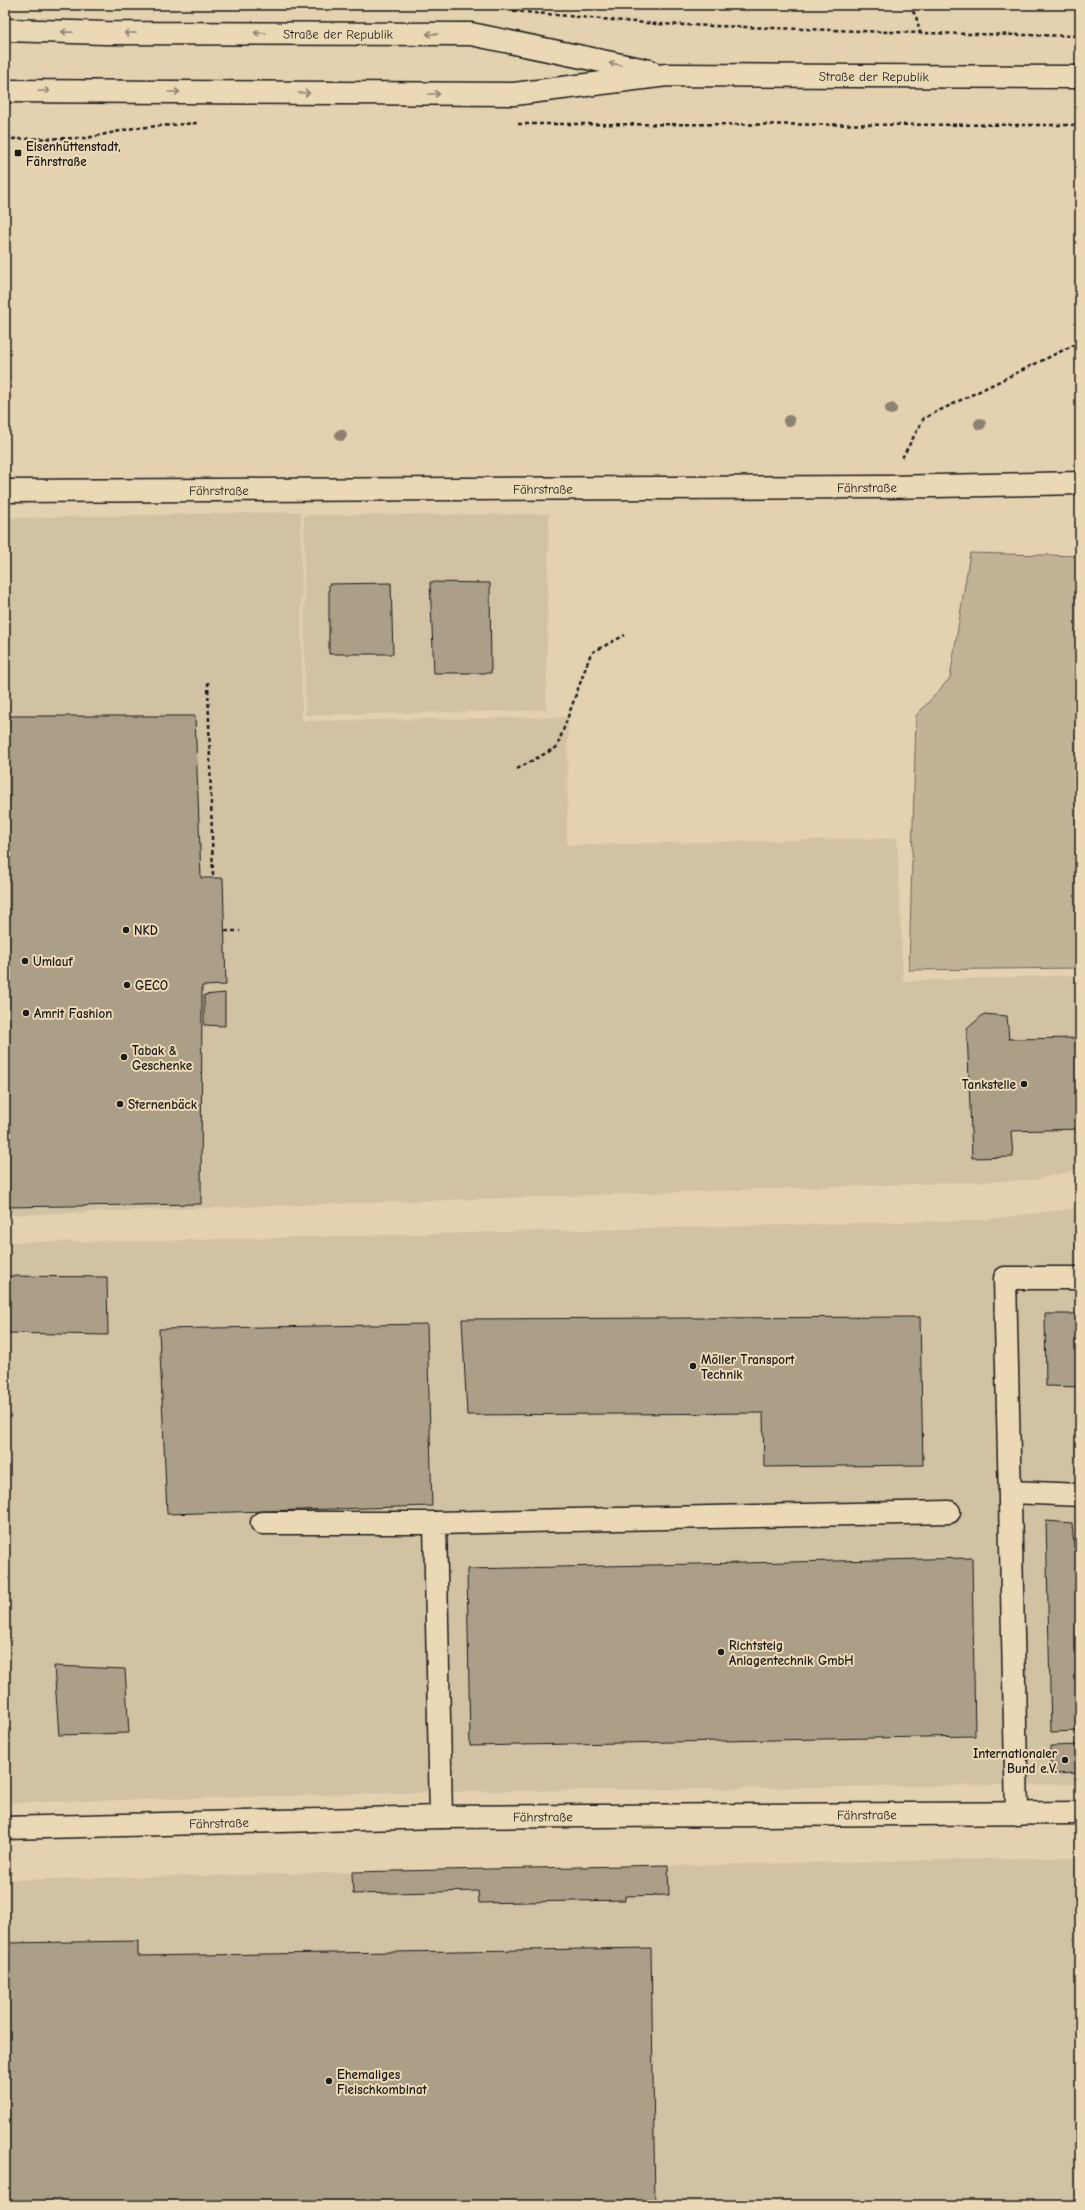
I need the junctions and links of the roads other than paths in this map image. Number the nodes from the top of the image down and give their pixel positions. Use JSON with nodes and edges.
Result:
{"nodes":[{"id":1,"x":5,"y":30,"type":"edge"},
{"id":2,"x":667,"y":75,"type":"junction"},
{"id":3,"x":1080,"y":77,"type":"edge"},
{"id":4,"x":5,"y":91,"type":"edge"},
{"id":5,"x":1080,"y":483,"type":"edge"},
{"id":6,"x":5,"y":491,"type":"edge"},
{"id":7,"x":1080,"y":1278,"type":"edge"},
{"id":8,"x":1010,"y":1492,"type":"junction"},
{"id":9,"x":1080,"y":1495,"type":"edge"},
{"id":10,"x":949,"y":1512,"type":"dead end"},
{"id":11,"x":262,"y":1523,"type":"dead end"},
{"id":12,"x":435,"y":1523,"type":"junction"},
{"id":13,"x":1080,"y":1813,"type":"edge"},
{"id":14,"x":1017,"y":1814,"type":"junction"},
{"id":15,"x":441,"y":1817,"type":"junction"},
{"id":16,"x":5,"y":1828,"type":"edge"}],
"edges":[{"from":2,"to":1,"type":"street","name":"Straße der Republik","one_way":true},
{"from":2,"to":3,"type":"street","name":"Straße der Republik"},
{"from":4,"to":2,"type":"street","name":"Straße der Republik","one_way":true},
{"from":5,"to":6,"type":"street","name":"Fährstraße"},
{"from":7,"to":8,"type":"street"},
{"from":8,"to":9,"type":"street"},
{"from":8,"to":14,"type":"street"},
{"from":10,"to":12,"type":"street"},
{"from":11,"to":12,"type":"street"},
{"from":12,"to":15,"type":"street"},
{"from":13,"to":14,"type":"street","name":"Fährstraße"},
{"from":14,"to":15,"type":"street","name":"Fährstraße"},
{"from":15,"to":16,"type":"street","name":"Fährstraße"}]}
